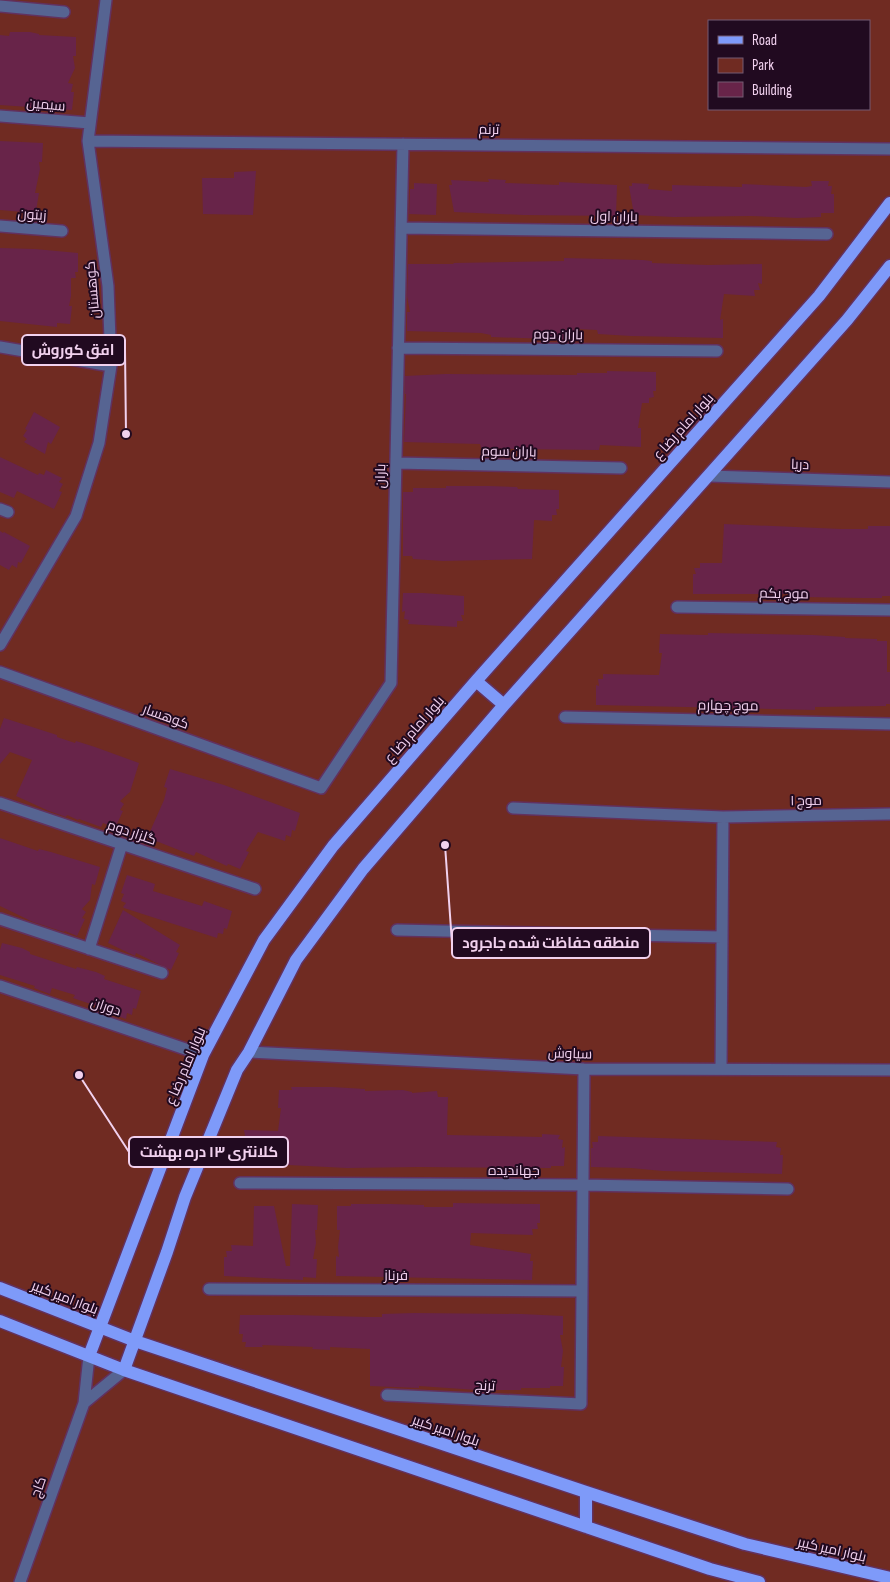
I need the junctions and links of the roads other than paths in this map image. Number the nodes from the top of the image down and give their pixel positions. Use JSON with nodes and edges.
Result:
{"nodes":[{"id":1,"x":106,"y":0,"type":"edge"},
{"id":2,"x":0,"y":6,"type":"edge"},
{"id":3,"x":64,"y":12,"type":"dead end"},
{"id":4,"x":0,"y":116,"type":"edge"},
{"id":5,"x":90,"y":123,"type":"junction"},
{"id":6,"x":88,"y":140,"type":"junction"},
{"id":7,"x":403,"y":144,"type":"junction"},
{"id":8,"x":890,"y":149,"type":"edge"},
{"id":9,"x":890,"y":203,"type":"edge"},
{"id":10,"x":0,"y":226,"type":"edge"},
{"id":11,"x":401,"y":228,"type":"junction"},
{"id":12,"x":62,"y":231,"type":"dead end"},
{"id":13,"x":827,"y":234,"type":"dead end"},
{"id":14,"x":890,"y":266,"type":"edge"},
{"id":15,"x":0,"y":347,"type":"edge"},
{"id":16,"x":398,"y":348,"type":"junction"},
{"id":17,"x":717,"y":351,"type":"dead end"},
{"id":18,"x":111,"y":366,"type":"junction"},
{"id":19,"x":396,"y":463,"type":"junction"},
{"id":20,"x":621,"y":468,"type":"dead end"},
{"id":21,"x":709,"y":476,"type":"junction"},
{"id":22,"x":890,"y":482,"type":"edge"},
{"id":23,"x":677,"y":607,"type":"dead end"},
{"id":24,"x":890,"y":610,"type":"edge"},
{"id":25,"x":0,"y":645,"type":"edge"},
{"id":26,"x":0,"y":672,"type":"edge"},
{"id":27,"x":476,"y":681,"type":"junction"},
{"id":28,"x":504,"y":705,"type":"junction"},
{"id":29,"x":565,"y":717,"type":"dead end"},
{"id":30,"x":890,"y":724,"type":"edge"},
{"id":31,"x":321,"y":788,"type":"joint"},
{"id":32,"x":0,"y":803,"type":"edge"},
{"id":33,"x":513,"y":808,"type":"dead end"},
{"id":34,"x":890,"y":814,"type":"edge"},
{"id":35,"x":723,"y":816,"type":"junction"},
{"id":36,"x":122,"y":844,"type":"junction"},
{"id":37,"x":255,"y":889,"type":"dead end"},
{"id":38,"x":0,"y":919,"type":"edge"},
{"id":39,"x":397,"y":930,"type":"dead end"},
{"id":40,"x":722,"y":937,"type":"junction"},
{"id":41,"x":89,"y":949,"type":"junction"},
{"id":42,"x":162,"y":973,"type":"dead end"},
{"id":43,"x":0,"y":986,"type":"edge"},
{"id":44,"x":249,"y":1052,"type":"junction"},
{"id":45,"x":203,"y":1055,"type":"junction"},
{"id":46,"x":584,"y":1069,"type":"junction"},
{"id":47,"x":720,"y":1070,"type":"junction"},
{"id":48,"x":890,"y":1070,"type":"edge"},
{"id":49,"x":240,"y":1182,"type":"dead end"},
{"id":50,"x":583,"y":1185,"type":"junction"},
{"id":51,"x":788,"y":1189,"type":"dead end"},
{"id":52,"x":0,"y":1288,"type":"edge"},
{"id":53,"x":209,"y":1290,"type":"dead end"},
{"id":54,"x":582,"y":1292,"type":"junction"},
{"id":55,"x":0,"y":1321,"type":"edge"},
{"id":56,"x":100,"y":1327,"type":"junction"},
{"id":57,"x":135,"y":1341,"type":"junction"},
{"id":58,"x":89,"y":1356,"type":"junction"},
{"id":59,"x":124,"y":1370,"type":"junction"},
{"id":60,"x":387,"y":1395,"type":"dead end"},
{"id":61,"x":84,"y":1403,"type":"junction"},
{"id":62,"x":586,"y":1492,"type":"junction"},
{"id":63,"x":586,"y":1527,"type":"junction"},
{"id":64,"x":890,"y":1578,"type":"edge"},
{"id":65,"x":20,"y":1582,"type":"edge"},
{"id":66,"x":759,"y":1582,"type":"edge"}],
"edges":[{"from":1,"to":5,"type":"street","name":"کوهستان"},
{"from":2,"to":3,"type":"street"},
{"from":4,"to":5,"type":"street","name":"سیمین"},
{"from":5,"to":6,"type":"street","name":"کوهستان"},
{"from":6,"to":7,"type":"street","name":"ترنم"},
{"from":6,"to":18,"type":"street","name":"کوهستان"},
{"from":7,"to":8,"type":"street","name":"ترنم"},
{"from":7,"to":11,"type":"street","name":"باران"},
{"from":9,"to":27,"type":"main road","name":"بلوار امام رضا ع"},
{"from":10,"to":12,"type":"street","name":"زیتون"},
{"from":11,"to":13,"type":"street","name":"باران اول"},
{"from":11,"to":16,"type":"street","name":"باران"},
{"from":14,"to":21,"type":"main road"},
{"from":15,"to":18,"type":"street"},
{"from":16,"to":17,"type":"street","name":"باران دوم"},
{"from":16,"to":19,"type":"street","name":"باران"},
{"from":18,"to":25,"type":"street","name":"کوهستان"},
{"from":19,"to":20,"type":"street","name":"باران سوم"},
{"from":19,"to":31,"type":"street","name":"باران"},
{"from":21,"to":22,"type":"street","name":"دریا"},
{"from":21,"to":28,"type":"main road"},
{"from":23,"to":24,"type":"street","name":"موج یکم"},
{"from":26,"to":31,"type":"street","name":"کوهسار"},
{"from":27,"to":28,"type":"main road"},
{"from":27,"to":45,"type":"main road","name":"بلوار امام رضا ع"},
{"from":28,"to":44,"type":"main road"},
{"from":29,"to":30,"type":"street","name":"موج چهارم"},
{"from":32,"to":36,"type":"street","name":"گلزار دوم"},
{"from":33,"to":35,"type":"street","name":"موج ۱"},
{"from":34,"to":35,"type":"street","name":"موج ۱"},
{"from":35,"to":40,"type":"street"},
{"from":36,"to":37,"type":"street","name":"گلزار دوم"},
{"from":36,"to":41,"type":"street"},
{"from":38,"to":41,"type":"street"},
{"from":39,"to":40,"type":"street"},
{"from":40,"to":47,"type":"street"},
{"from":41,"to":42,"type":"street"},
{"from":43,"to":45,"type":"street","name":"دوران"},
{"from":44,"to":46,"type":"street","name":"سیاوش"},
{"from":44,"to":57,"type":"main road"},
{"from":45,"to":56,"type":"main road","name":"بلوار امام رضا ع"},
{"from":46,"to":47,"type":"street","name":"سیاوش"},
{"from":46,"to":50,"type":"street"},
{"from":47,"to":48,"type":"street","name":"سیاوش"},
{"from":49,"to":50,"type":"street","name":"جهاندیده"},
{"from":50,"to":51,"type":"street","name":"جهاندیده"},
{"from":50,"to":54,"type":"street"},
{"from":52,"to":56,"type":"main road","name":"بلوار امیر کبیر"},
{"from":53,"to":54,"type":"street","name":"فرناز"},
{"from":54,"to":60,"type":"street","name":"ترنج"},
{"from":55,"to":58,"type":"main road"},
{"from":56,"to":57,"type":"main road","name":"بلوار امیر کبیر"},
{"from":56,"to":58,"type":"main road","name":"بلوار امام رضا ع"},
{"from":57,"to":59,"type":"main road"},
{"from":57,"to":62,"type":"main road","name":"بلوار امیر کبیر"},
{"from":58,"to":59,"type":"main road"},
{"from":58,"to":61,"type":"street","name":"کاج"},
{"from":59,"to":61,"type":"street"},
{"from":59,"to":63,"type":"main road"},
{"from":61,"to":65,"type":"street","name":"کاج"},
{"from":62,"to":63,"type":"main road"},
{"from":62,"to":64,"type":"main road","name":"بلوار امیر کبیر"},
{"from":63,"to":66,"type":"main road"}]}
